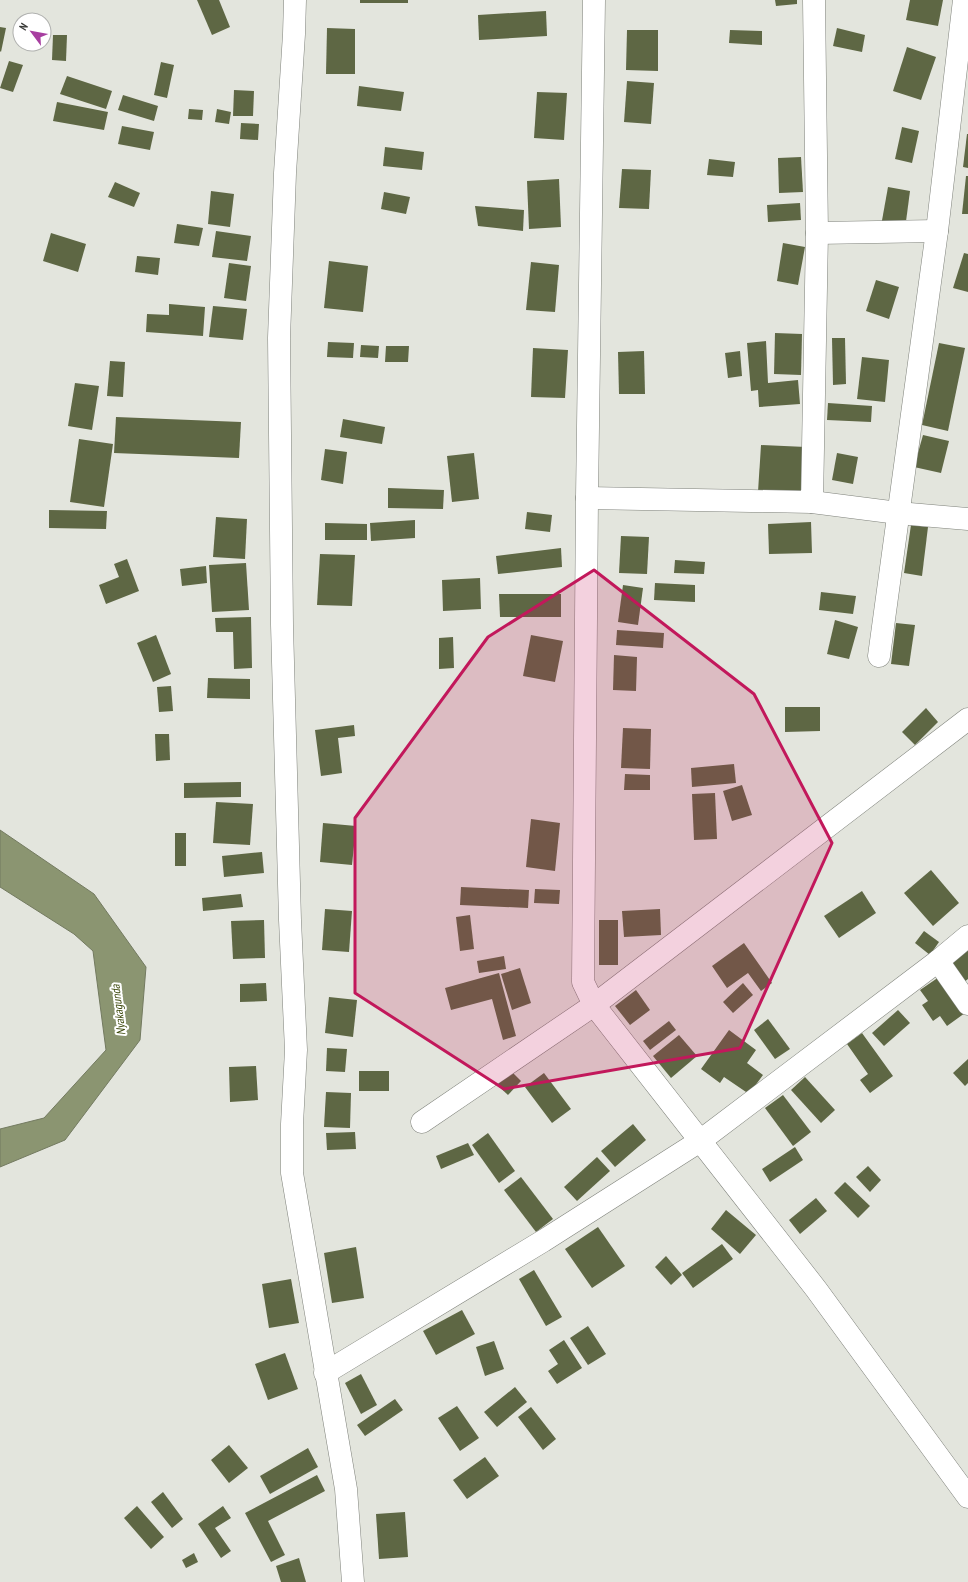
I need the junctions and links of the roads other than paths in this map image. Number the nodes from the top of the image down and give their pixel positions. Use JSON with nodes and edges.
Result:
{"nodes":[{"id":1,"x":295,"y":0,"type":"edge"},
{"id":2,"x":594,"y":0,"type":"edge"},
{"id":3,"x":814,"y":0,"type":"edge"},
{"id":4,"x":964,"y":0,"type":"edge"},
{"id":5,"x":937,"y":231,"type":"junction"},
{"id":6,"x":817,"y":233,"type":"junction"},
{"id":7,"x":587,"y":498,"type":"junction"},
{"id":8,"x":812,"y":502,"type":"junction"},
{"id":9,"x":898,"y":513,"type":"junction"},
{"id":10,"x":968,"y":519,"type":"edge"},
{"id":11,"x":879,"y":656,"type":"dead end"},
{"id":12,"x":968,"y":720,"type":"edge"},
{"id":13,"x":968,"y":936,"type":"edge"},
{"id":14,"x":938,"y":961,"type":"junction"},
{"id":15,"x":968,"y":1004,"type":"edge"},
{"id":16,"x":594,"y":1005,"type":"junction"},
{"id":17,"x":422,"y":1122,"type":"dead end"},
{"id":18,"x":700,"y":1141,"type":"junction"},
{"id":19,"x":325,"y":1373,"type":"junction"},
{"id":20,"x":968,"y":1497,"type":"edge"},
{"id":21,"x":354,"y":1582,"type":"edge"}],
"edges":[{"from":1,"to":19,"type":"street"},
{"from":2,"to":7,"type":"street"},
{"from":3,"to":6,"type":"street"},
{"from":4,"to":5,"type":"street"},
{"from":5,"to":6,"type":"street"},
{"from":5,"to":9,"type":"street"},
{"from":6,"to":8,"type":"street"},
{"from":7,"to":8,"type":"street"},
{"from":7,"to":16,"type":"street"},
{"from":8,"to":9,"type":"street"},
{"from":9,"to":10,"type":"street"},
{"from":9,"to":11,"type":"street"},
{"from":12,"to":16,"type":"street"},
{"from":13,"to":14,"type":"street"},
{"from":14,"to":15,"type":"street"},
{"from":14,"to":18,"type":"street"},
{"from":16,"to":17,"type":"street"},
{"from":16,"to":18,"type":"street"},
{"from":18,"to":19,"type":"street"},
{"from":18,"to":20,"type":"street"},
{"from":19,"to":21,"type":"street"}]}
